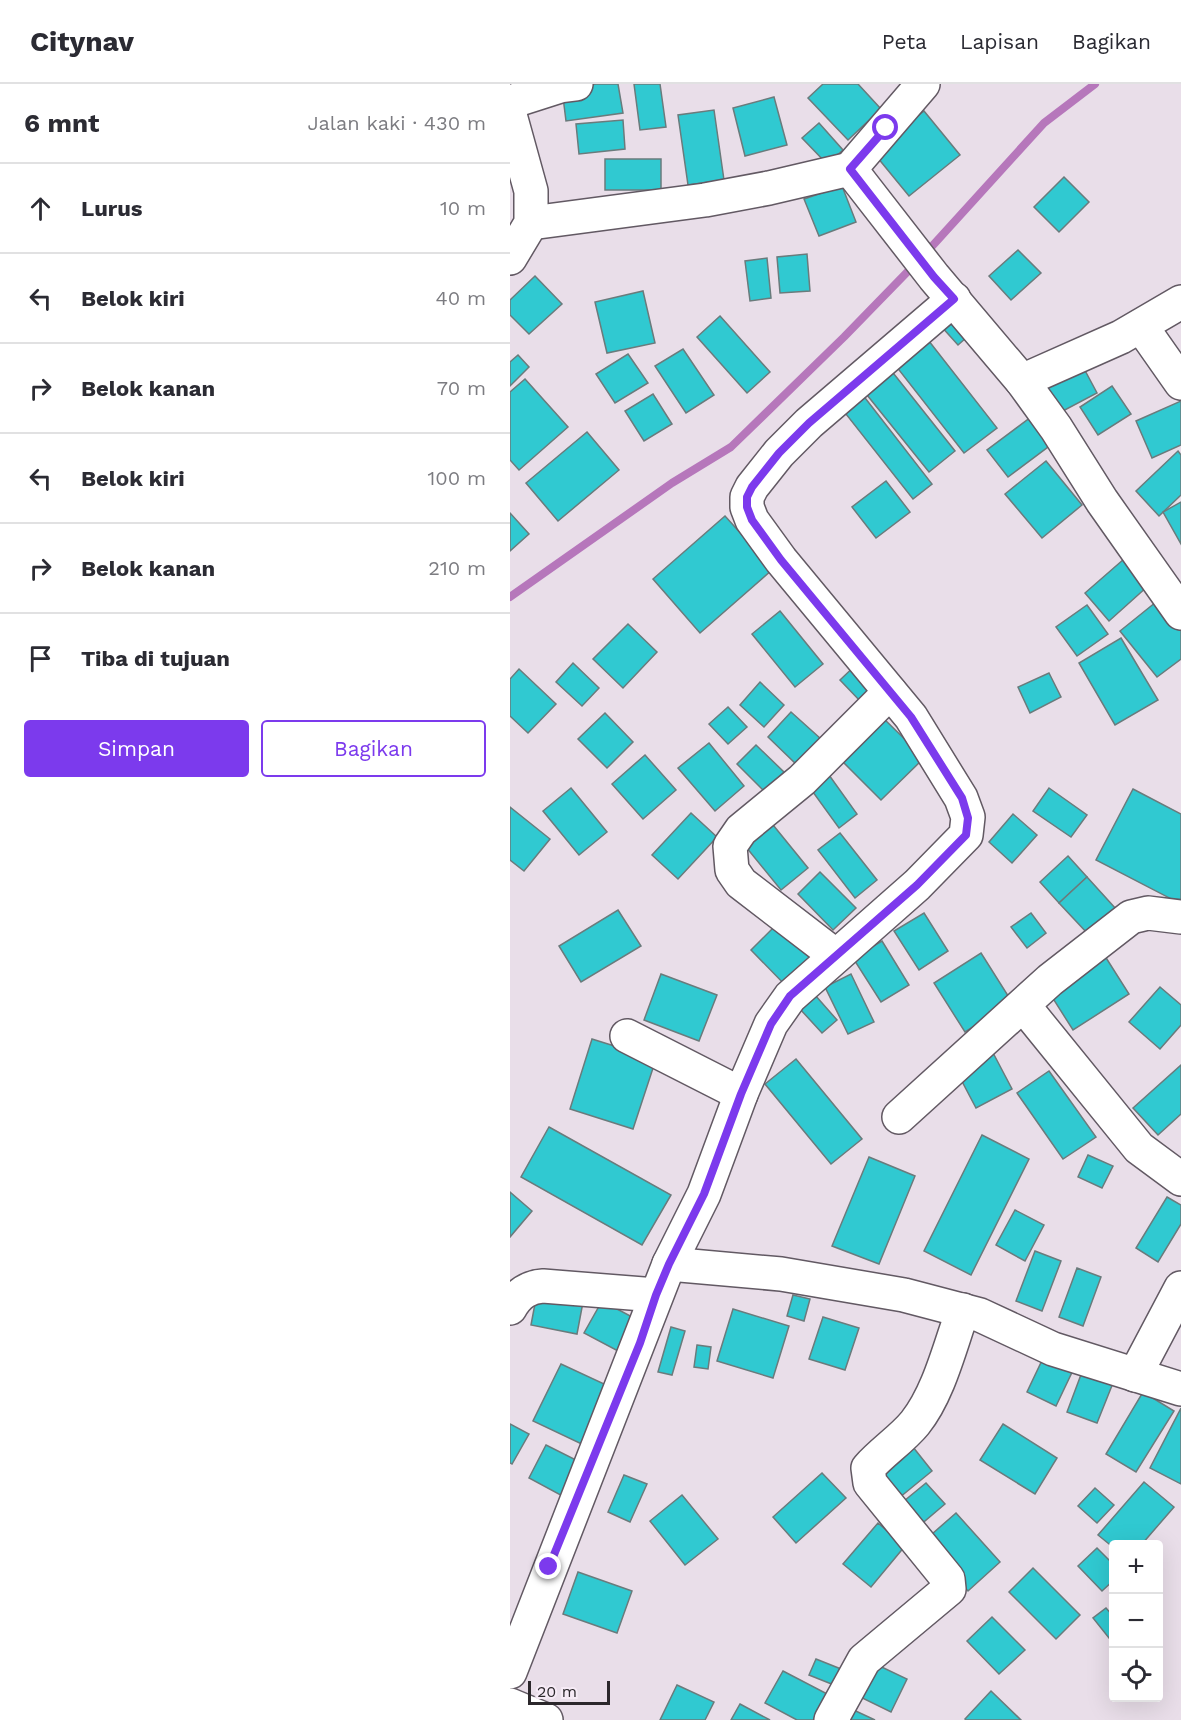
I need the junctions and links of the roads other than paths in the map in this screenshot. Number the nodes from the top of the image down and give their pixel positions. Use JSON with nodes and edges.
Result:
{"nodes":[{"id":1,"x":576,"y":84,"type":"edge"},
{"id":2,"x":923,"y":84,"type":"edge"},
{"id":3,"x":510,"y":102,"type":"edge"},
{"id":4,"x":510,"y":115,"type":"edge"},
{"id":5,"x":850,"y":169,"type":"junction"},
{"id":6,"x":531,"y":223,"type":"junction"},
{"id":7,"x":510,"y":258,"type":"edge"},
{"id":8,"x":944,"y":288,"type":"junction"},
{"id":9,"x":1181,"y":302,"type":"edge"},
{"id":10,"x":1141,"y":326,"type":"junction"},
{"id":11,"x":1022,"y":381,"type":"junction"},
{"id":12,"x":1181,"y":383,"type":"edge"},
{"id":13,"x":1176,"y":598,"type":"edge"},
{"id":14,"x":890,"y":692,"type":"junction"},
{"id":15,"x":1181,"y":917,"type":"edge"},
{"id":16,"x":836,"y":956,"type":"junction"},
{"id":17,"x":1023,"y":1005,"type":"junction"},
{"id":18,"x":627,"y":1036,"type":"dead end"},
{"id":19,"x":741,"y":1094,"type":"junction"},
{"id":20,"x":900,"y":1117,"type":"dead end"},
{"id":21,"x":1181,"y":1179,"type":"edge"},
{"id":22,"x":669,"y":1264,"type":"junction"},
{"id":23,"x":1181,"y":1288,"type":"edge"},
{"id":24,"x":656,"y":1295,"type":"junction"},
{"id":25,"x":510,"y":1308,"type":"edge"},
{"id":26,"x":963,"y":1310,"type":"junction"},
{"id":27,"x":1135,"y":1375,"type":"junction"},
{"id":28,"x":1181,"y":1389,"type":"edge"},
{"id":29,"x":510,"y":1672,"type":"edge"},
{"id":30,"x":510,"y":1705,"type":"edge"},
{"id":31,"x":546,"y":1720,"type":"edge"},
{"id":32,"x":831,"y":1720,"type":"edge"}],
"edges":[{"from":1,"to":3,"type":"street"},
{"from":2,"to":5,"type":"street"},
{"from":4,"to":6,"type":"street"},
{"from":5,"to":6,"type":"street"},
{"from":5,"to":8,"type":"street"},
{"from":6,"to":7,"type":"street"},
{"from":8,"to":11,"type":"street"},
{"from":8,"to":14,"type":"street"},
{"from":9,"to":10,"type":"street"},
{"from":10,"to":11,"type":"street"},
{"from":10,"to":12,"type":"street"},
{"from":11,"to":13,"type":"street"},
{"from":14,"to":16,"type":"street"},
{"from":14,"to":16,"type":"street"},
{"from":15,"to":17,"type":"street"},
{"from":16,"to":19,"type":"street"},
{"from":17,"to":20,"type":"street"},
{"from":17,"to":21,"type":"street"},
{"from":18,"to":19,"type":"street"},
{"from":19,"to":22,"type":"street"},
{"from":22,"to":24,"type":"street"},
{"from":22,"to":26,"type":"street"},
{"from":23,"to":27,"type":"street"},
{"from":24,"to":25,"type":"street"},
{"from":24,"to":29,"type":"street"},
{"from":26,"to":27,"type":"street"},
{"from":26,"to":32,"type":"street"},
{"from":27,"to":28,"type":"street"},
{"from":30,"to":31,"type":"street"}]}
